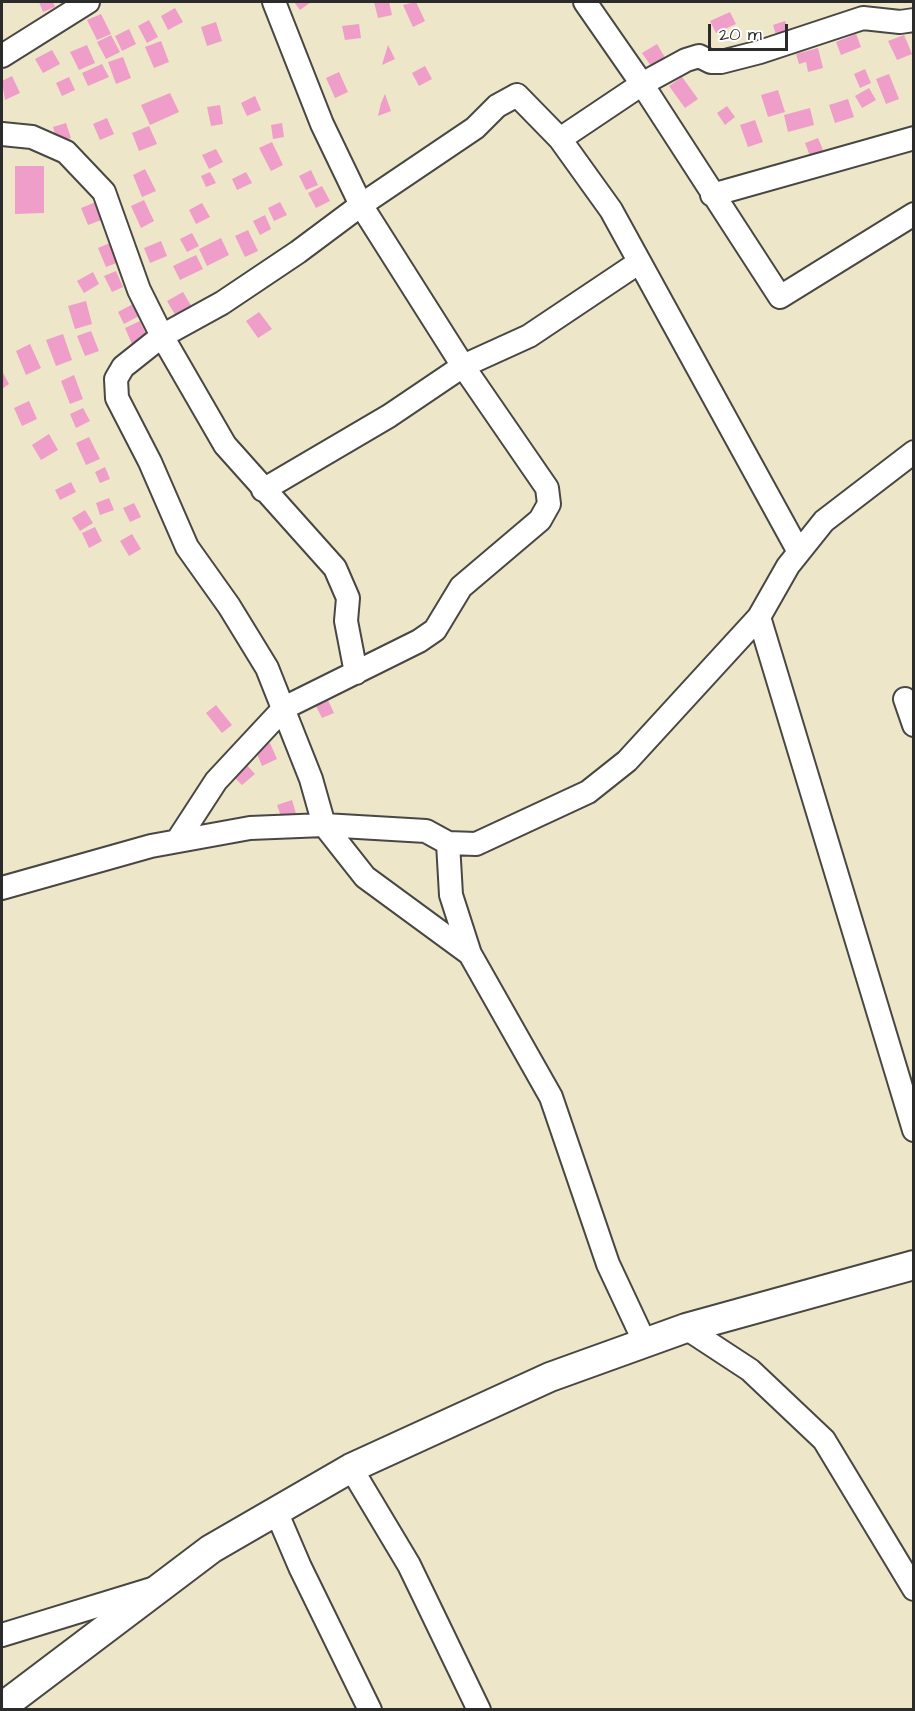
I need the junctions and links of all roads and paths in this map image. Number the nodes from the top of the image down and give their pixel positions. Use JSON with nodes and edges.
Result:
{"nodes":[{"id":1,"x":88,"y":2,"type":"edge"},
{"id":2,"x":274,"y":2,"type":"edge"},
{"id":3,"x":585,"y":2,"type":"edge"},
{"id":4,"x":914,"y":20,"type":"edge"},
{"id":5,"x":2,"y":56,"type":"edge"},
{"id":6,"x":642,"y":84,"type":"junction"},
{"id":7,"x":2,"y":134,"type":"edge"},
{"id":8,"x":914,"y":138,"type":"edge"},
{"id":9,"x":561,"y":139,"type":"junction"},
{"id":10,"x":712,"y":195,"type":"junction"},
{"id":11,"x":361,"y":205,"type":"junction"},
{"id":12,"x":914,"y":214,"type":"edge"},
{"id":13,"x":638,"y":263,"type":"junction"},
{"id":14,"x":162,"y":336,"type":"junction"},
{"id":15,"x":463,"y":366,"type":"junction"},
{"id":16,"x":914,"y":452,"type":"edge"},
{"id":17,"x":263,"y":490,"type":"junction"},
{"id":18,"x":799,"y":552,"type":"junction"},
{"id":19,"x":759,"y":617,"type":"junction"},
{"id":20,"x":356,"y":673,"type":"junction"},
{"id":21,"x":905,"y":699,"type":"dead end"},
{"id":22,"x":284,"y":708,"type":"junction"},
{"id":23,"x":914,"y":725,"type":"edge"},
{"id":24,"x":324,"y":825,"type":"junction"},
{"id":25,"x":177,"y":841,"type":"junction"},
{"id":26,"x":448,"y":843,"type":"junction"},
{"id":27,"x":2,"y":888,"type":"edge"},
{"id":28,"x":470,"y":954,"type":"junction"},
{"id":29,"x":914,"y":1130,"type":"edge"},
{"id":30,"x":914,"y":1265,"type":"edge"},
{"id":31,"x":686,"y":1328,"type":"junction"},
{"id":32,"x":645,"y":1343,"type":"junction"},
{"id":33,"x":351,"y":1468,"type":"junction"},
{"id":34,"x":276,"y":1511,"type":"junction"},
{"id":35,"x":162,"y":1586,"type":"junction"},
{"id":36,"x":914,"y":1589,"type":"edge"},
{"id":37,"x":2,"y":1635,"type":"edge"},
{"id":38,"x":2,"y":1707,"type":"edge"},
{"id":39,"x":370,"y":1710,"type":"edge"},
{"id":40,"x":479,"y":1710,"type":"edge"}],
"edges":[{"from":1,"to":5,"type":"street"},
{"from":2,"to":11,"type":"street"},
{"from":3,"to":6,"type":"street"},
{"from":4,"to":6,"type":"street"},
{"from":6,"to":9,"type":"street"},
{"from":6,"to":10,"type":"street"},
{"from":7,"to":14,"type":"street"},
{"from":8,"to":10,"type":"street"},
{"from":9,"to":11,"type":"street"},
{"from":9,"to":13,"type":"street"},
{"from":10,"to":12,"type":"street"},
{"from":11,"to":14,"type":"street"},
{"from":11,"to":15,"type":"street"},
{"from":13,"to":15,"type":"street"},
{"from":13,"to":18,"type":"street"},
{"from":14,"to":17,"type":"street"},
{"from":14,"to":22,"type":"street"},
{"from":15,"to":17,"type":"street"},
{"from":15,"to":20,"type":"street"},
{"from":16,"to":18,"type":"street"},
{"from":17,"to":20,"type":"street"},
{"from":18,"to":19,"type":"street"},
{"from":19,"to":26,"type":"street"},
{"from":19,"to":29,"type":"street"},
{"from":20,"to":22,"type":"street"},
{"from":21,"to":23,"type":"street"},
{"from":22,"to":24,"type":"street"},
{"from":22,"to":25,"type":"street"},
{"from":24,"to":25,"type":"street"},
{"from":24,"to":26,"type":"street"},
{"from":24,"to":28,"type":"street"},
{"from":25,"to":27,"type":"street"},
{"from":26,"to":28,"type":"street"},
{"from":28,"to":32,"type":"street"},
{"from":30,"to":31,"type":"street"},
{"from":31,"to":32,"type":"street"},
{"from":31,"to":36,"type":"street"},
{"from":32,"to":33,"type":"street"},
{"from":33,"to":34,"type":"street"},
{"from":33,"to":40,"type":"street"},
{"from":34,"to":35,"type":"street"},
{"from":34,"to":39,"type":"street"},
{"from":35,"to":37,"type":"street"},
{"from":35,"to":38,"type":"street"}]}
